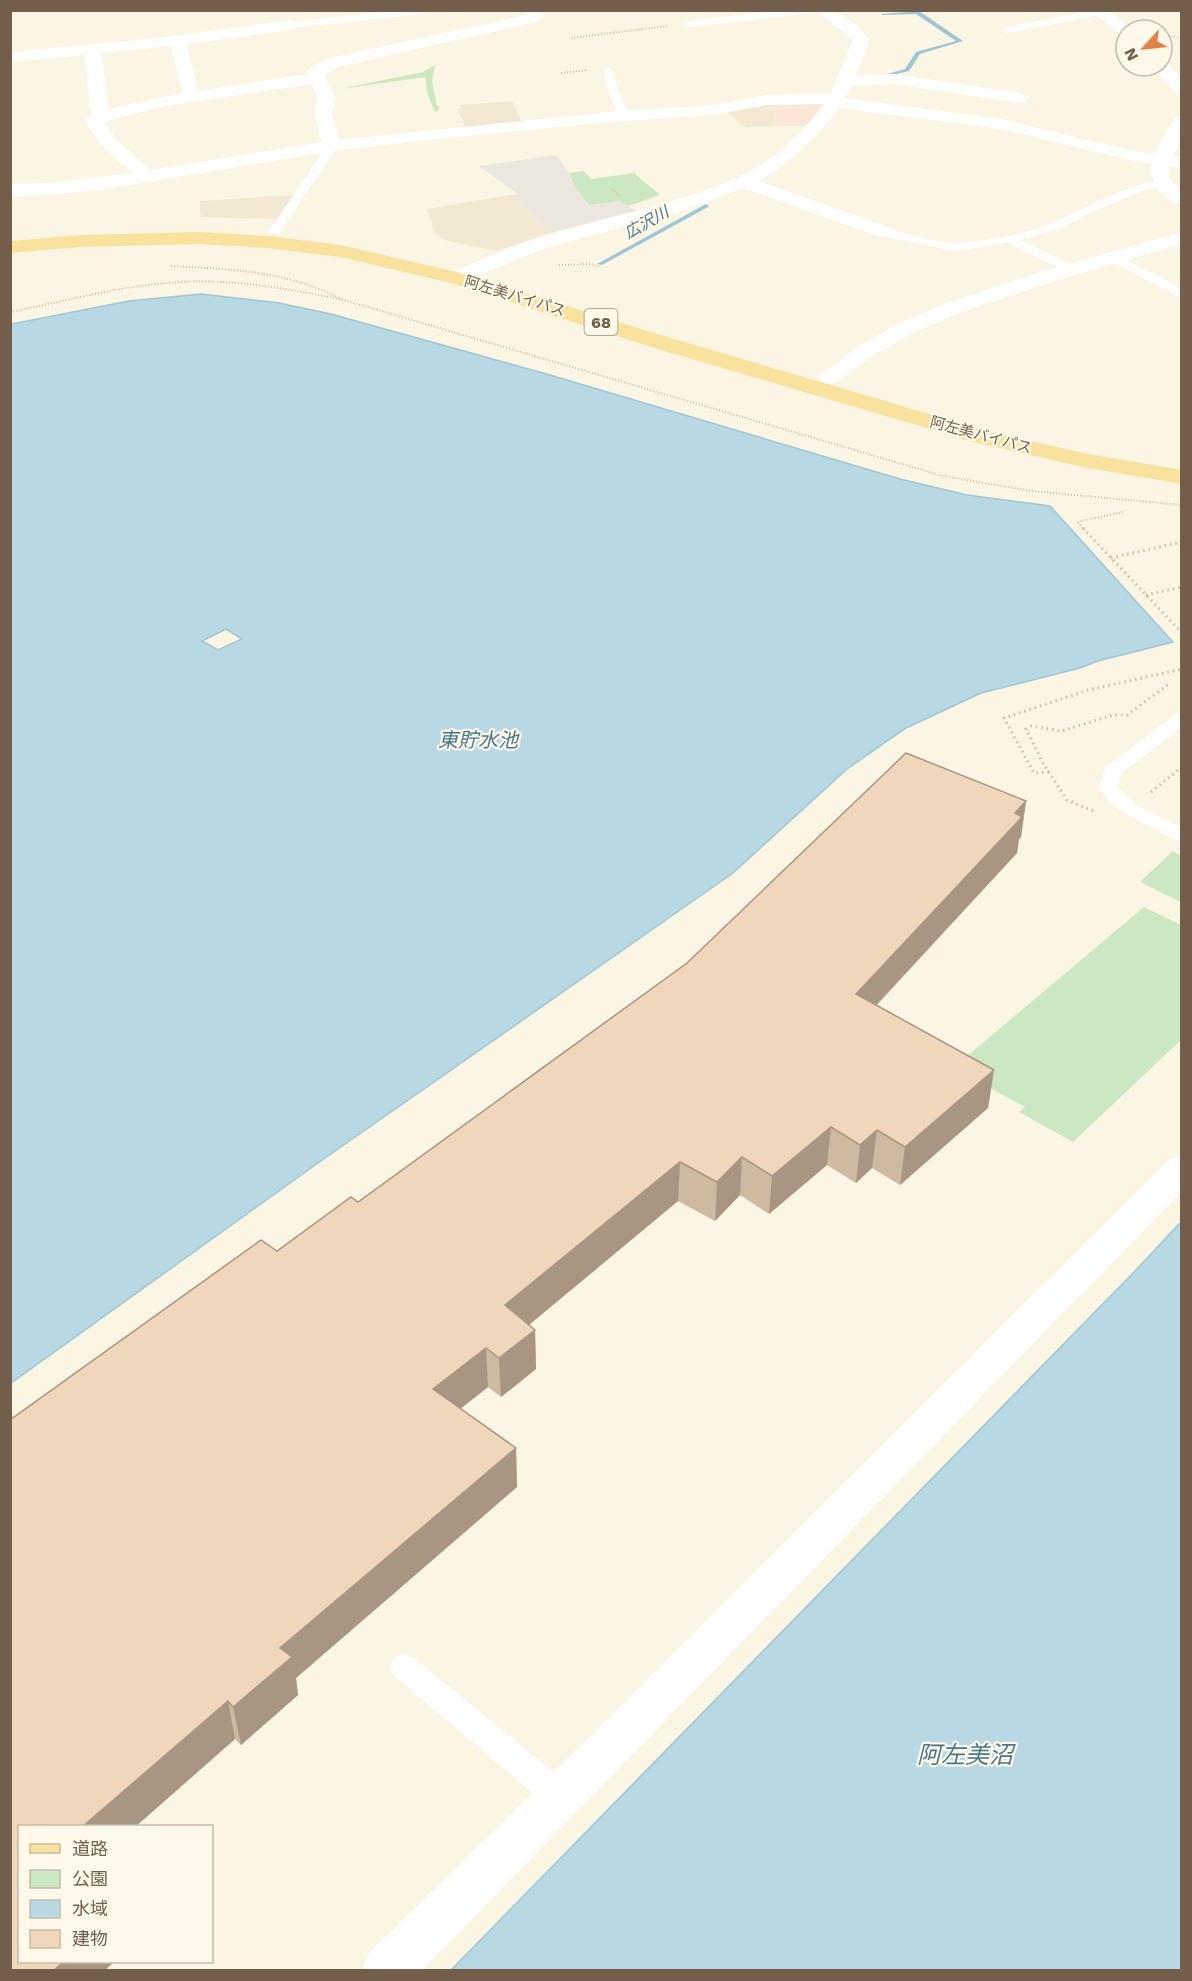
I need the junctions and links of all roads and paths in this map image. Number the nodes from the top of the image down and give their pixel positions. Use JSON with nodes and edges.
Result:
{"nodes":[{"id":1,"x":530,"y":10,"type":"edge"},
{"id":2,"x":812,"y":10,"type":"edge"},
{"id":3,"x":822,"y":10,"type":"edge"},
{"id":4,"x":422,"y":11,"type":"edge"},
{"id":5,"x":1099,"y":11,"type":"edge"},
{"id":6,"x":266,"y":13,"type":"dead end"},
{"id":7,"x":1114,"y":22,"type":"edge"},
{"id":8,"x":688,"y":24,"type":"joint"},
{"id":9,"x":292,"y":25,"type":"junction"},
{"id":10,"x":1007,"y":30,"type":"dead end"},
{"id":11,"x":178,"y":33,"type":"junction"},
{"id":12,"x":571,"y":38,"type":"dead end"},
{"id":13,"x":93,"y":50,"type":"junction"},
{"id":14,"x":10,"y":57,"type":"edge"},
{"id":15,"x":609,"y":71,"type":"dead end"},
{"id":16,"x":316,"y":78,"type":"junction"},
{"id":17,"x":1171,"y":78,"type":"edge"},
{"id":18,"x":844,"y":81,"type":"junction"},
{"id":19,"x":1182,"y":89,"type":"edge"},
{"id":20,"x":194,"y":97,"type":"junction"},
{"id":21,"x":1019,"y":98,"type":"dead end"},
{"id":22,"x":836,"y":100,"type":"junction"},
{"id":23,"x":104,"y":115,"type":"junction"},
{"id":24,"x":624,"y":116,"type":"junction"},
{"id":25,"x":1182,"y":121,"type":"edge"},
{"id":26,"x":332,"y":146,"type":"junction"},
{"id":27,"x":1161,"y":160,"type":"junction"},
{"id":28,"x":1182,"y":163,"type":"edge"},
{"id":29,"x":146,"y":177,"type":"junction"},
{"id":30,"x":744,"y":182,"type":"junction"},
{"id":31,"x":1161,"y":184,"type":"junction"},
{"id":32,"x":10,"y":190,"type":"edge"},
{"id":33,"x":1182,"y":199,"type":"edge"},
{"id":34,"x":274,"y":231,"type":"junction"},
{"id":35,"x":887,"y":233,"type":"joint"},
{"id":36,"x":10,"y":238,"type":"edge"},
{"id":37,"x":1182,"y":238,"type":"edge"},
{"id":38,"x":1009,"y":239,"type":"junction"},
{"id":39,"x":10,"y":247,"type":"edge"},
{"id":40,"x":1116,"y":258,"type":"junction"},
{"id":41,"x":591,"y":264,"type":"dead end"},
{"id":42,"x":167,"y":265,"type":"dead end"},
{"id":43,"x":479,"y":267,"type":"junction"},
{"id":44,"x":600,"y":267,"type":"dead end"},
{"id":45,"x":1072,"y":270,"type":"junction"},
{"id":46,"x":457,"y":278,"type":"junction"},
{"id":47,"x":1182,"y":296,"type":"edge"},
{"id":48,"x":344,"y":300,"type":"junction"},
{"id":49,"x":10,"y":312,"type":"edge"},
{"id":50,"x":829,"y":377,"type":"junction"},
{"id":51,"x":1182,"y":463,"type":"edge"},
{"id":52,"x":1182,"y":477,"type":"edge"},
{"id":53,"x":1182,"y":505,"type":"edge"},
{"id":54,"x":1123,"y":512,"type":"dead end"},
{"id":55,"x":1182,"y":542,"type":"edge"},
{"id":56,"x":1111,"y":558,"type":"junction"},
{"id":57,"x":1182,"y":586,"type":"edge"},
{"id":58,"x":1146,"y":595,"type":"junction"},
{"id":59,"x":1182,"y":633,"type":"edge"},
{"id":60,"x":1182,"y":669,"type":"edge"},
{"id":61,"x":1170,"y":683,"type":"dead end"},
{"id":62,"x":1182,"y":718,"type":"edge"},
{"id":63,"x":1182,"y":767,"type":"edge"},
{"id":64,"x":1049,"y":772,"type":"junction"},
{"id":65,"x":1146,"y":796,"type":"dead end"},
{"id":66,"x":1095,"y":812,"type":"dead end"},
{"id":67,"x":1182,"y":837,"type":"edge"},
{"id":68,"x":1182,"y":1168,"type":"edge"},
{"id":69,"x":404,"y":1667,"type":"dead end"},
{"id":70,"x":561,"y":1797,"type":"junction"},
{"id":71,"x":387,"y":1971,"type":"edge"}],
"edges":[{"from":1,"to":16,"type":"street"},
{"from":2,"to":8,"type":"lane"},
{"from":3,"to":18,"type":"street"},
{"from":4,"to":9,"type":"lane"},
{"from":5,"to":7,"type":"street"},
{"from":5,"to":10,"type":"lane"},
{"from":6,"to":9,"type":"street"},
{"from":8,"to":12,"type":"path"},
{"from":9,"to":11,"type":"street"},
{"from":11,"to":13,"type":"street"},
{"from":11,"to":20,"type":"street"},
{"from":13,"to":14,"type":"street"},
{"from":13,"to":23,"type":"street"},
{"from":15,"to":24,"type":"lane"},
{"from":16,"to":20,"type":"street"},
{"from":16,"to":26,"type":"street"},
{"from":17,"to":19,"type":"street"},
{"from":18,"to":21,"type":"street"},
{"from":18,"to":22,"type":"street"},
{"from":20,"to":23,"type":"street"},
{"from":22,"to":24,"type":"street"},
{"from":22,"to":27,"type":"street"},
{"from":22,"to":30,"type":"street"},
{"from":23,"to":29,"type":"street"},
{"from":24,"to":26,"type":"street"},
{"from":25,"to":27,"type":"street"},
{"from":26,"to":29,"type":"street"},
{"from":26,"to":34,"type":"lane"},
{"from":27,"to":28,"type":"street"},
{"from":27,"to":31,"type":"street"},
{"from":29,"to":32,"type":"street"},
{"from":30,"to":35,"type":"street"},
{"from":30,"to":43,"type":"street"},
{"from":31,"to":33,"type":"street"},
{"from":31,"to":38,"type":"lane"},
{"from":34,"to":36,"type":"main road","name":"阿左美バイパス","number":"68"},
{"from":34,"to":43,"type":"main road","name":"阿左美バイパス","number":"68"},
{"from":35,"to":38,"type":"lane"},
{"from":37,"to":40,"type":"street"},
{"from":38,"to":45,"type":"lane"},
{"from":39,"to":46,"type":"main road","name":"阿左美バイパス","number":"68"},
{"from":40,"to":45,"type":"street"},
{"from":40,"to":47,"type":"lane"},
{"from":41,"to":44,"type":"path"},
{"from":42,"to":48,"type":"path"},
{"from":43,"to":46,"type":"street"},
{"from":43,"to":50,"type":"main road","name":"阿左美バイパス","number":"68"},
{"from":45,"to":50,"type":"street"},
{"from":46,"to":52,"type":"main road","name":"阿左美バイパス","number":"68"},
{"from":48,"to":49,"type":"path"},
{"from":48,"to":53,"type":"path"},
{"from":50,"to":51,"type":"main road","name":"阿左美バイパス","number":"68"},
{"from":54,"to":56,"type":"path"},
{"from":55,"to":56,"type":"path"},
{"from":56,"to":58,"type":"path"},
{"from":57,"to":58,"type":"path"},
{"from":58,"to":59,"type":"path"},
{"from":60,"to":64,"type":"path"},
{"from":61,"to":64,"type":"path"},
{"from":62,"to":67,"type":"lane"},
{"from":63,"to":65,"type":"path"},
{"from":64,"to":66,"type":"path"},
{"from":68,"to":70,"type":"street"},
{"from":69,"to":70,"type":"lane"},
{"from":70,"to":71,"type":"street"}]}
